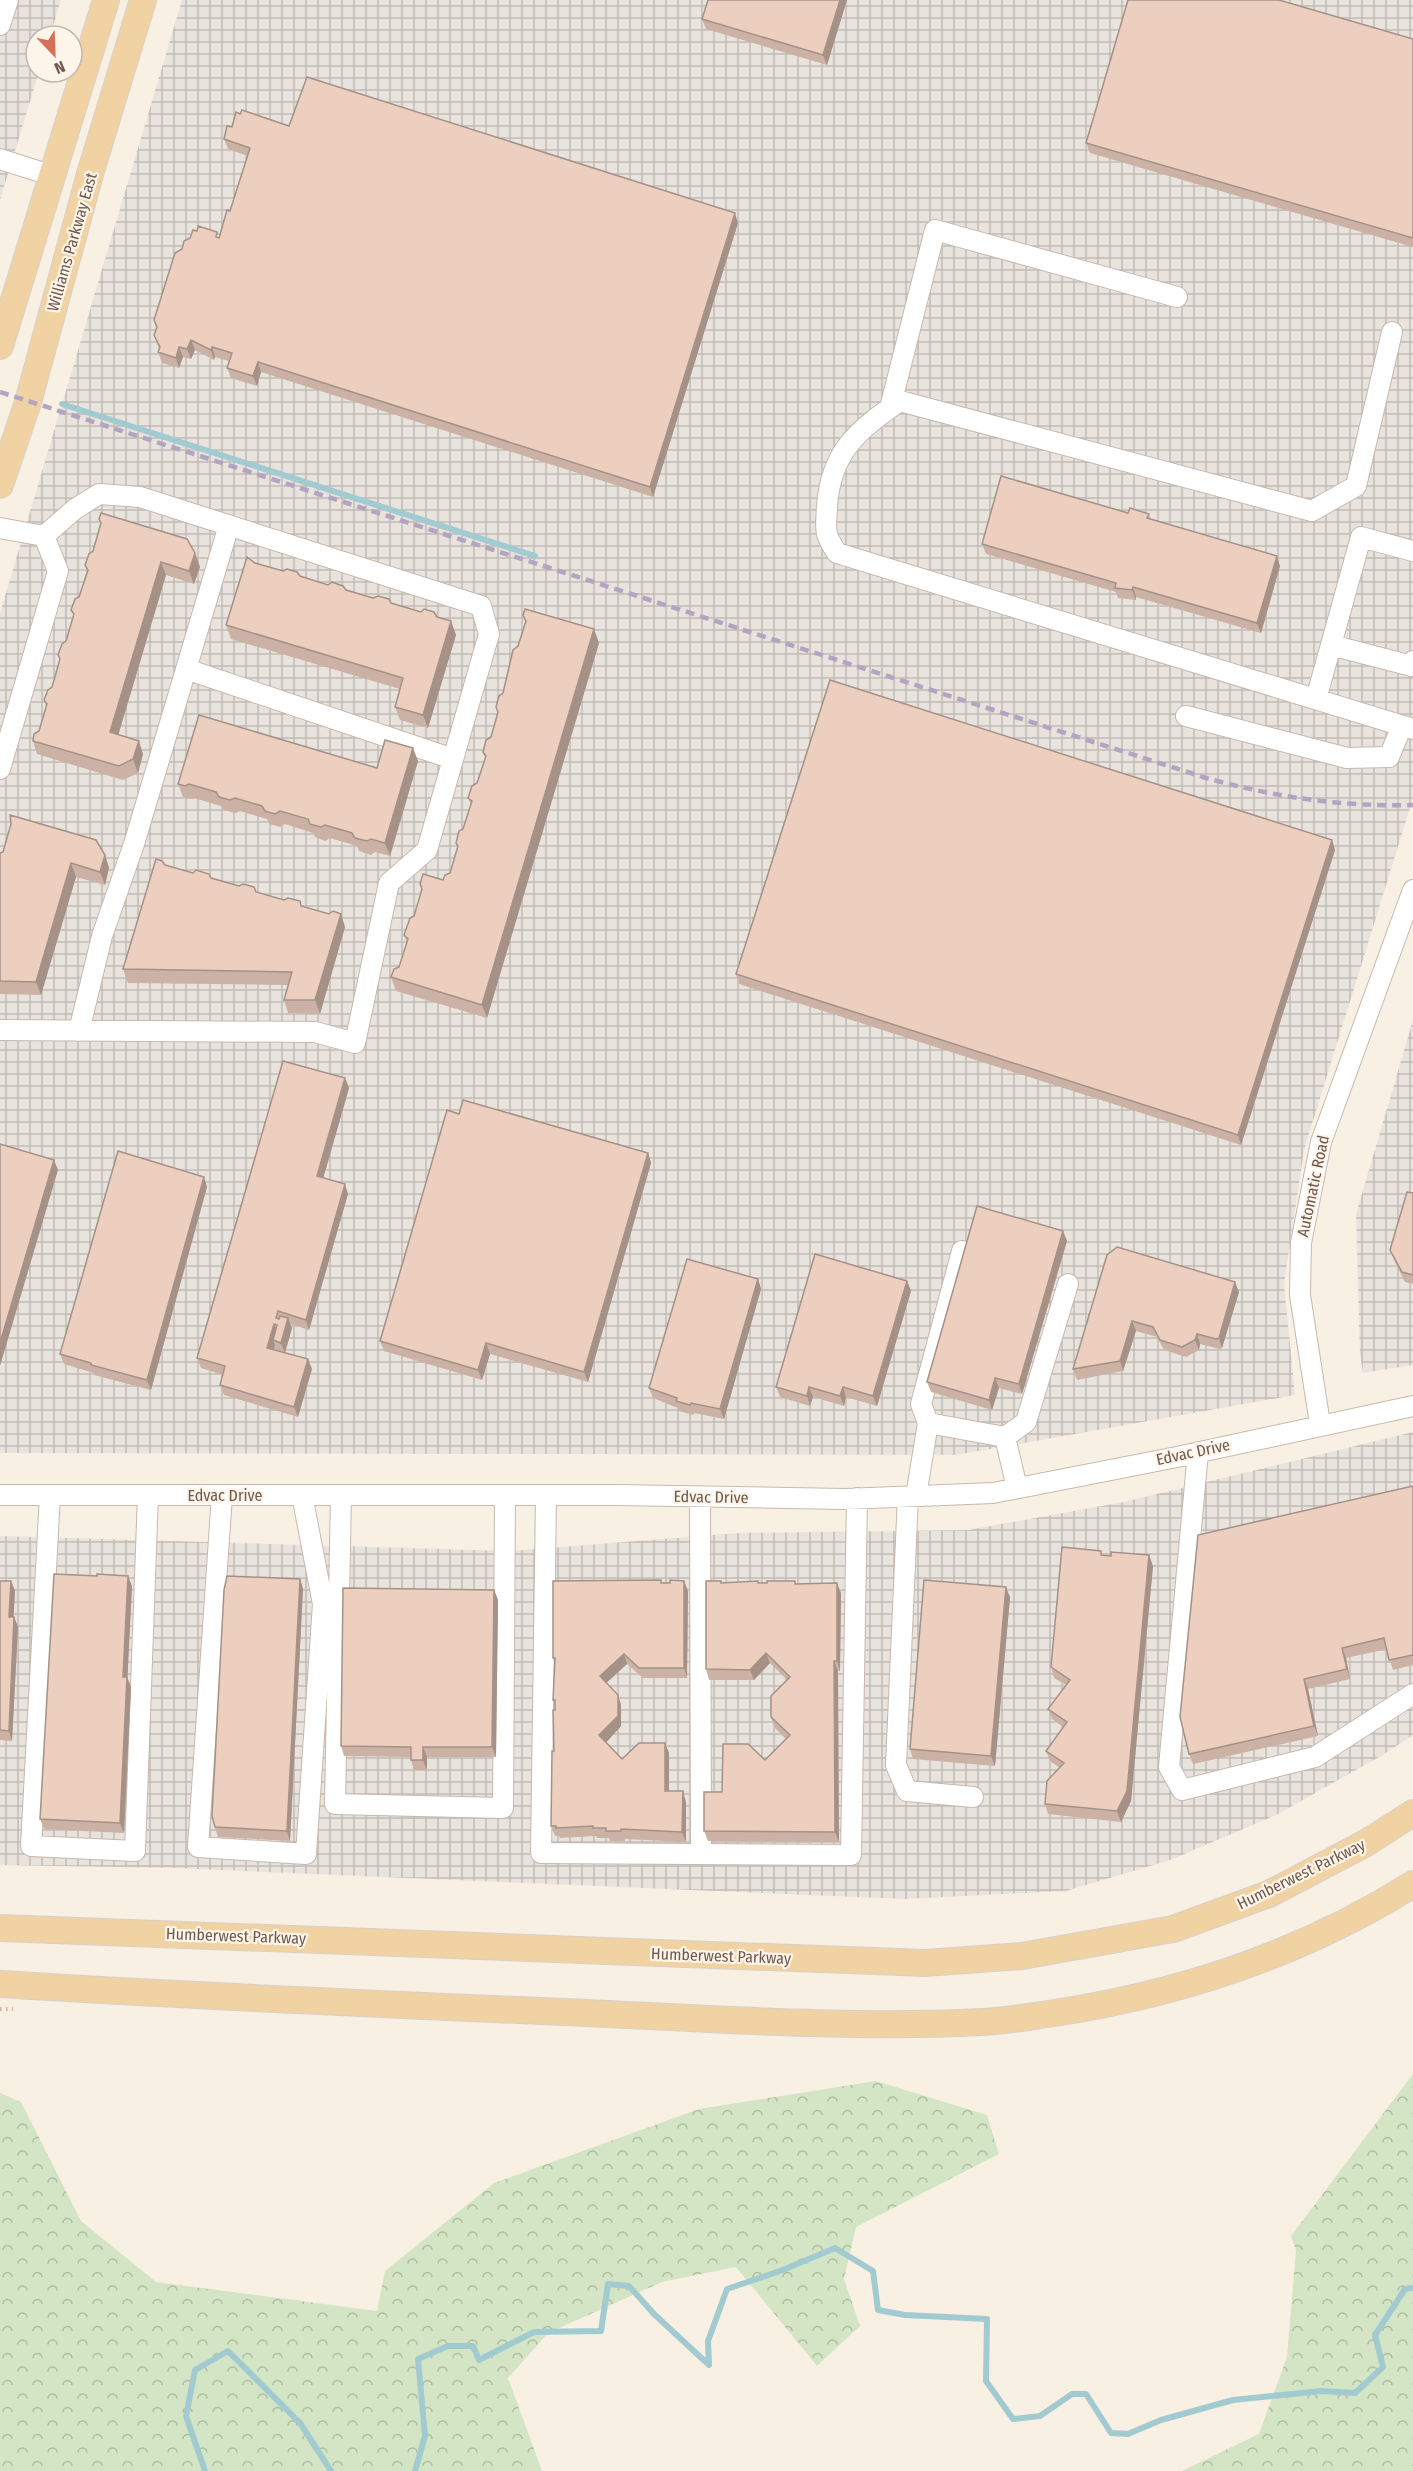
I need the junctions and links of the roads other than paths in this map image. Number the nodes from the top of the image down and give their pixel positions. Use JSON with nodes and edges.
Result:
{"nodes":[{"id":1,"x":8,"y":0,"type":"edge"},
{"id":2,"x":106,"y":0,"type":"edge"},
{"id":3,"x":143,"y":0,"type":"edge"},
{"id":4,"x":0,"y":25,"type":"edge"},
{"id":5,"x":0,"y":159,"type":"edge"},
{"id":6,"x":53,"y":176,"type":"junction"},
{"id":7,"x":1177,"y":297,"type":"dead end"},
{"id":8,"x":1392,"y":332,"type":"dead end"},
{"id":9,"x":0,"y":346,"type":"edge"},
{"id":10,"x":890,"y":408,"type":"junction"},
{"id":11,"x":0,"y":485,"type":"edge"},
{"id":12,"x":230,"y":525,"type":"junction"},
{"id":13,"x":0,"y":528,"type":"edge"},
{"id":14,"x":44,"y":536,"type":"junction"},
{"id":15,"x":1413,"y":551,"type":"edge"},
{"id":16,"x":1331,"y":645,"type":"junction"},
{"id":17,"x":1413,"y":661,"type":"edge"},
{"id":18,"x":186,"y":669,"type":"junction"},
{"id":19,"x":1316,"y":699,"type":"junction"},
{"id":20,"x":1186,"y":716,"type":"dead end"},
{"id":21,"x":1407,"y":728,"type":"edge"},
{"id":22,"x":453,"y":759,"type":"junction"},
{"id":23,"x":0,"y":769,"type":"edge"},
{"id":24,"x":1413,"y":890,"type":"edge"},
{"id":25,"x":0,"y":1029,"type":"edge"},
{"id":26,"x":79,"y":1031,"type":"junction"},
{"id":27,"x":963,"y":1251,"type":"edge"},
{"id":28,"x":1068,"y":1284,"type":"dead end"},
{"id":29,"x":1413,"y":1406,"type":"edge"},
{"id":30,"x":928,"y":1423,"type":"junction"},
{"id":31,"x":1320,"y":1424,"type":"junction"},
{"id":32,"x":1005,"y":1437,"type":"junction"},
{"id":33,"x":1198,"y":1452,"type":"junction"},
{"id":34,"x":1017,"y":1488,"type":"junction"},
{"id":35,"x":0,"y":1495,"type":"edge"},
{"id":36,"x":50,"y":1495,"type":"junction"},
{"id":37,"x":148,"y":1495,"type":"junction"},
{"id":38,"x":222,"y":1495,"type":"junction"},
{"id":39,"x":302,"y":1495,"type":"junction"},
{"id":40,"x":341,"y":1495,"type":"junction"},
{"id":41,"x":505,"y":1495,"type":"junction"},
{"id":42,"x":546,"y":1495,"type":"junction"},
{"id":43,"x":912,"y":1496,"type":"junction"},
{"id":44,"x":700,"y":1497,"type":"junction"},
{"id":45,"x":857,"y":1498,"type":"junction"},
{"id":46,"x":1413,"y":1694,"type":"edge"},
{"id":47,"x":973,"y":1797,"type":"dead end"},
{"id":48,"x":1413,"y":1813,"type":"edge"},
{"id":49,"x":701,"y":1854,"type":"junction"},
{"id":50,"x":1413,"y":1884,"type":"edge"},
{"id":51,"x":0,"y":1928,"type":"edge"},
{"id":52,"x":0,"y":1984,"type":"edge"}],
"edges":[{"from":1,"to":4,"type":"street"},
{"from":2,"to":6,"type":"main road"},
{"from":3,"to":11,"type":"main road","name":"Williams Parkway East"},
{"from":5,"to":6,"type":"street"},
{"from":6,"to":9,"type":"main road"},
{"from":7,"to":10,"type":"street"},
{"from":8,"to":10,"type":"street"},
{"from":10,"to":19,"type":"street"},
{"from":12,"to":14,"type":"street"},
{"from":12,"to":18,"type":"street"},
{"from":12,"to":22,"type":"street"},
{"from":13,"to":14,"type":"street"},
{"from":14,"to":23,"type":"street"},
{"from":15,"to":16,"type":"street"},
{"from":16,"to":17,"type":"street"},
{"from":16,"to":19,"type":"street"},
{"from":18,"to":22,"type":"street"},
{"from":18,"to":26,"type":"street"},
{"from":19,"to":21,"type":"street"},
{"from":20,"to":21,"type":"street"},
{"from":22,"to":26,"type":"street"},
{"from":24,"to":31,"type":"street","name":"Automatic Road"},
{"from":25,"to":26,"type":"street"},
{"from":27,"to":30,"type":"street"},
{"from":28,"to":32,"type":"street"},
{"from":29,"to":31,"type":"street","name":"Edvac Drive"},
{"from":30,"to":32,"type":"street"},
{"from":30,"to":43,"type":"street"},
{"from":31,"to":33,"type":"street","name":"Edvac Drive"},
{"from":32,"to":34,"type":"street"},
{"from":33,"to":34,"type":"street","name":"Edvac Drive"},
{"from":33,"to":46,"type":"street"},
{"from":34,"to":43,"type":"street","name":"Edvac Drive"},
{"from":35,"to":36,"type":"street","name":"Edvac Drive"},
{"from":36,"to":37,"type":"street","name":"Edvac Drive"},
{"from":36,"to":37,"type":"street"},
{"from":37,"to":38,"type":"street","name":"Edvac Drive"},
{"from":38,"to":39,"type":"street","name":"Edvac Drive"},
{"from":38,"to":39,"type":"street"},
{"from":39,"to":40,"type":"street","name":"Edvac Drive"},
{"from":40,"to":41,"type":"street","name":"Edvac Drive"},
{"from":40,"to":41,"type":"street"},
{"from":41,"to":42,"type":"street","name":"Edvac Drive"},
{"from":42,"to":44,"type":"street","name":"Edvac Drive"},
{"from":42,"to":49,"type":"street"},
{"from":43,"to":45,"type":"street","name":"Edvac Drive"},
{"from":43,"to":47,"type":"street"},
{"from":44,"to":45,"type":"street","name":"Edvac Drive"},
{"from":44,"to":49,"type":"street"},
{"from":45,"to":49,"type":"street"},
{"from":48,"to":51,"type":"main road","name":"Humberwest Parkway"},
{"from":50,"to":52,"type":"main road"}]}
